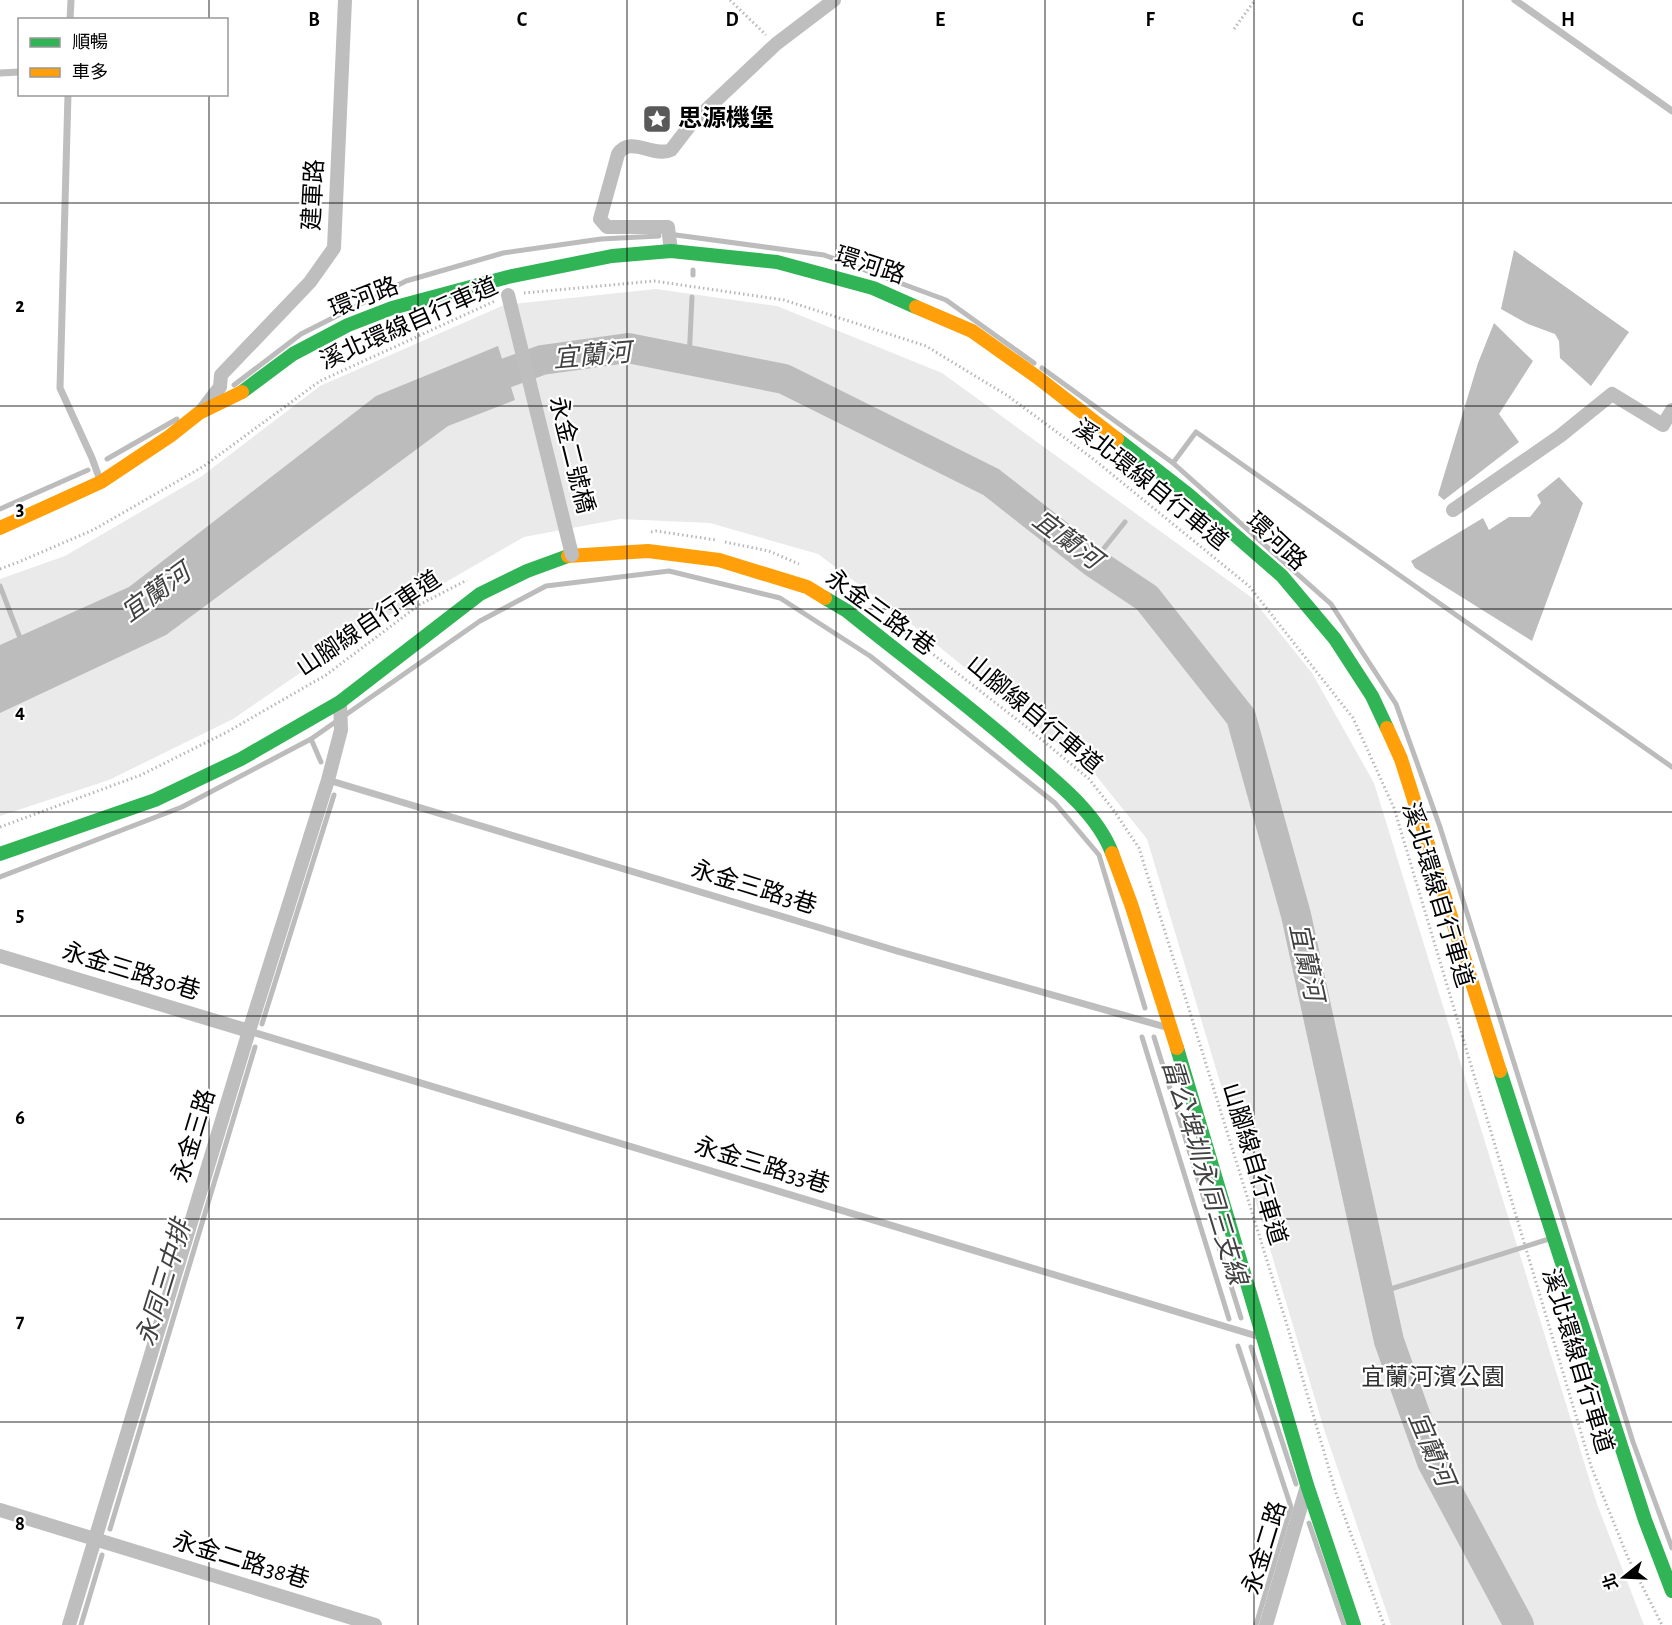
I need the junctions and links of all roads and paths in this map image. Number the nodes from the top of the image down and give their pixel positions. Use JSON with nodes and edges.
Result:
{"nodes":[{"id":1,"x":71,"y":0,"type":"edge"},
{"id":2,"x":345,"y":0,"type":"edge"},
{"id":3,"x":730,"y":0,"type":"edge"},
{"id":4,"x":834,"y":0,"type":"edge"},
{"id":5,"x":1255,"y":0,"type":"edge"},
{"id":6,"x":1515,"y":0,"type":"edge"},
{"id":7,"x":70,"y":18,"type":"edge"},
{"id":8,"x":1234,"y":29,"type":"dead end"},
{"id":9,"x":776,"y":45,"type":"junction"},
{"id":10,"x":18,"y":72,"type":"edge"},
{"id":11,"x":0,"y":73,"type":"edge"},
{"id":12,"x":68,"y":96,"type":"edge"},
{"id":13,"x":1672,"y":111,"type":"edge"},
{"id":14,"x":671,"y":251,"type":"junction"},
{"id":15,"x":508,"y":277,"type":"junction"},
{"id":16,"x":508,"y":295,"type":"junction"},
{"id":17,"x":1672,"y":410,"type":"edge"},
{"id":18,"x":200,"y":414,"type":"junction"},
{"id":19,"x":101,"y":482,"type":"junction"},
{"id":20,"x":1453,"y":510,"type":"dead end"},
{"id":21,"x":0,"y":528,"type":"edge"},
{"id":22,"x":646,"y":533,"type":"dead end"},
{"id":23,"x":572,"y":555,"type":"junction"},
{"id":24,"x":0,"y":568,"type":"edge"},
{"id":25,"x":807,"y":568,"type":"dead end"},
{"id":26,"x":470,"y":579,"type":"dead end"},
{"id":27,"x":892,"y":622,"type":"dead end"},
{"id":28,"x":340,"y":702,"type":"junction"},
{"id":29,"x":328,"y":780,"type":"junction"},
{"id":30,"x":0,"y":826,"type":"edge"},
{"id":31,"x":0,"y":854,"type":"edge"},
{"id":32,"x":0,"y":956,"type":"edge"},
{"id":33,"x":1171,"y":1028,"type":"junction"},
{"id":34,"x":249,"y":1031,"type":"junction"},
{"id":35,"x":1263,"y":1338,"type":"junction"},
{"id":36,"x":1307,"y":1485,"type":"junction"},
{"id":37,"x":0,"y":1510,"type":"edge"},
{"id":38,"x":96,"y":1538,"type":"junction"},
{"id":39,"x":1672,"y":1591,"type":"edge"},
{"id":40,"x":69,"y":1625,"type":"edge"},
{"id":41,"x":375,"y":1625,"type":"edge"},
{"id":42,"x":1266,"y":1625,"type":"edge"},
{"id":43,"x":1354,"y":1625,"type":"edge"},
{"id":44,"x":1384,"y":1625,"type":"edge"},
{"id":45,"x":1662,"y":1625,"type":"edge"}],
"edges":[{"from":1,"to":7,"type":"lane"},
{"from":2,"to":18,"type":"street","name":"建軍路"},
{"from":3,"to":9,"type":"path"},
{"from":4,"to":9,"type":"street"},
{"from":5,"to":8,"type":"path"},
{"from":6,"to":13,"type":"lane"},
{"from":9,"to":14,"type":"street"},
{"from":10,"to":11,"type":"lane"},
{"from":12,"to":19,"type":"lane"},
{"from":14,"to":15,"type":"street","name":"環河路"},
{"from":14,"to":39,"type":"street","name":"環河路"},
{"from":15,"to":16,"type":"street","name":"永金二號橋"},
{"from":15,"to":18,"type":"street","name":"環河路"},
{"from":16,"to":23,"type":"street","name":"永金二號橋","bridge":true},
{"from":16,"to":24,"type":"path","name":"溪北環線自行車道"},
{"from":16,"to":45,"type":"path","name":"溪北環線自行車道"},
{"from":17,"to":20,"type":"street"},
{"from":18,"to":19,"type":"street","name":"環河路"},
{"from":19,"to":21,"type":"street","name":"環河路"},
{"from":22,"to":25,"type":"path"},
{"from":23,"to":28,"type":"street","name":"永金三路1巷"},
{"from":23,"to":33,"type":"street","name":"永金三路1巷"},
{"from":26,"to":30,"type":"path","name":"山腳線自行車道"},
{"from":27,"to":44,"type":"path","name":"山腳線自行車道"},
{"from":28,"to":29,"type":"street","name":"永金三路"},
{"from":28,"to":31,"type":"street","name":"永金三路1巷"},
{"from":29,"to":33,"type":"lane","name":"永金三路3巷"},
{"from":29,"to":34,"type":"street","name":"永金三路"},
{"from":32,"to":34,"type":"street","name":"永金三路30巷"},
{"from":33,"to":35,"type":"street","name":"永金三路1巷"},
{"from":34,"to":35,"type":"lane","name":"永金三路33巷"},
{"from":34,"to":38,"type":"street","name":"永金三路"},
{"from":35,"to":36,"type":"street","name":"永金三路1巷"},
{"from":36,"to":42,"type":"street","name":"永金二路"},
{"from":36,"to":43,"type":"street","name":"永金三路1巷"},
{"from":37,"to":38,"type":"street","name":"永金二路38巷"},
{"from":38,"to":40,"type":"street","name":"永金三路"},
{"from":38,"to":41,"type":"street","name":"永金二路38巷"}]}
